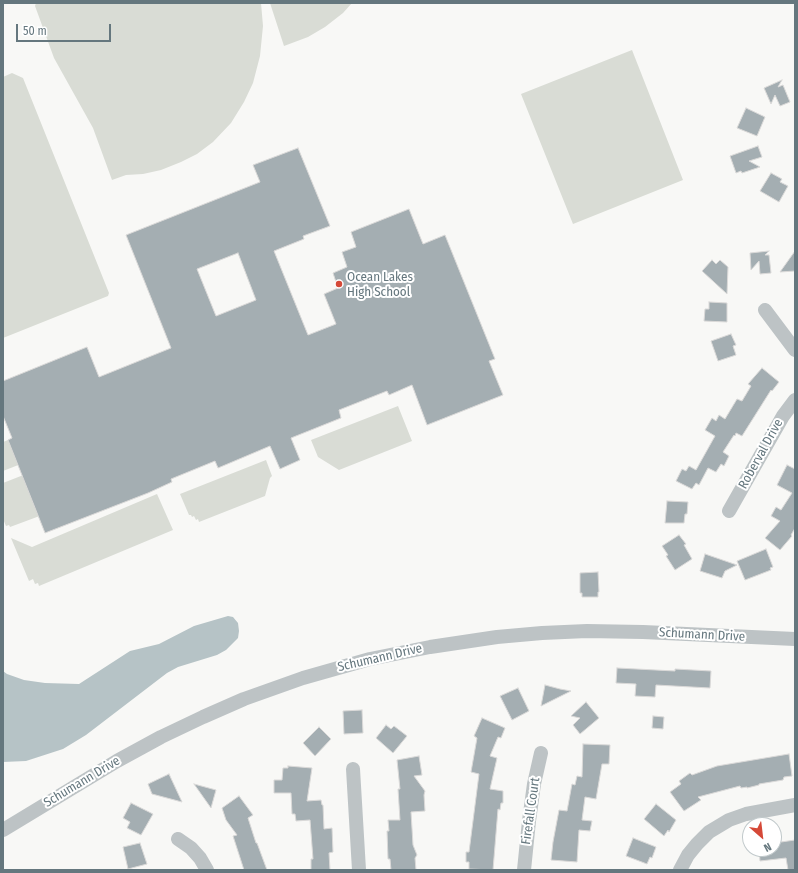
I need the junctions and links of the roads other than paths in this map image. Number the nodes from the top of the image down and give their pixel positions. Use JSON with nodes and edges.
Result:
{"nodes":[{"id":1,"x":765,"y":310,"type":"dead end"},
{"id":2,"x":795,"y":350,"type":"edge"},
{"id":3,"x":795,"y":400,"type":"edge"},
{"id":4,"x":729,"y":510,"type":"dead end"},
{"id":5,"x":795,"y":639,"type":"edge"},
{"id":6,"x":541,"y":753,"type":"dead end"},
{"id":7,"x":353,"y":769,"type":"dead end"},
{"id":8,"x":795,"y":805,"type":"edge"},
{"id":9,"x":3,"y":830,"type":"edge"},
{"id":10,"x":178,"y":839,"type":"dead end"},
{"id":11,"x":207,"y":870,"type":"edge"},
{"id":12,"x":359,"y":870,"type":"edge"},
{"id":13,"x":524,"y":870,"type":"edge"},
{"id":14,"x":680,"y":870,"type":"edge"}],
"edges":[{"from":1,"to":2,"type":"street"},
{"from":3,"to":4,"type":"street","name":"Roberval Drive"},
{"from":5,"to":9,"type":"street","name":"Schumann Drive"},
{"from":6,"to":13,"type":"street","name":"Firefall Court"},
{"from":7,"to":12,"type":"street"},
{"from":8,"to":14,"type":"street"},
{"from":10,"to":11,"type":"street"}]}
